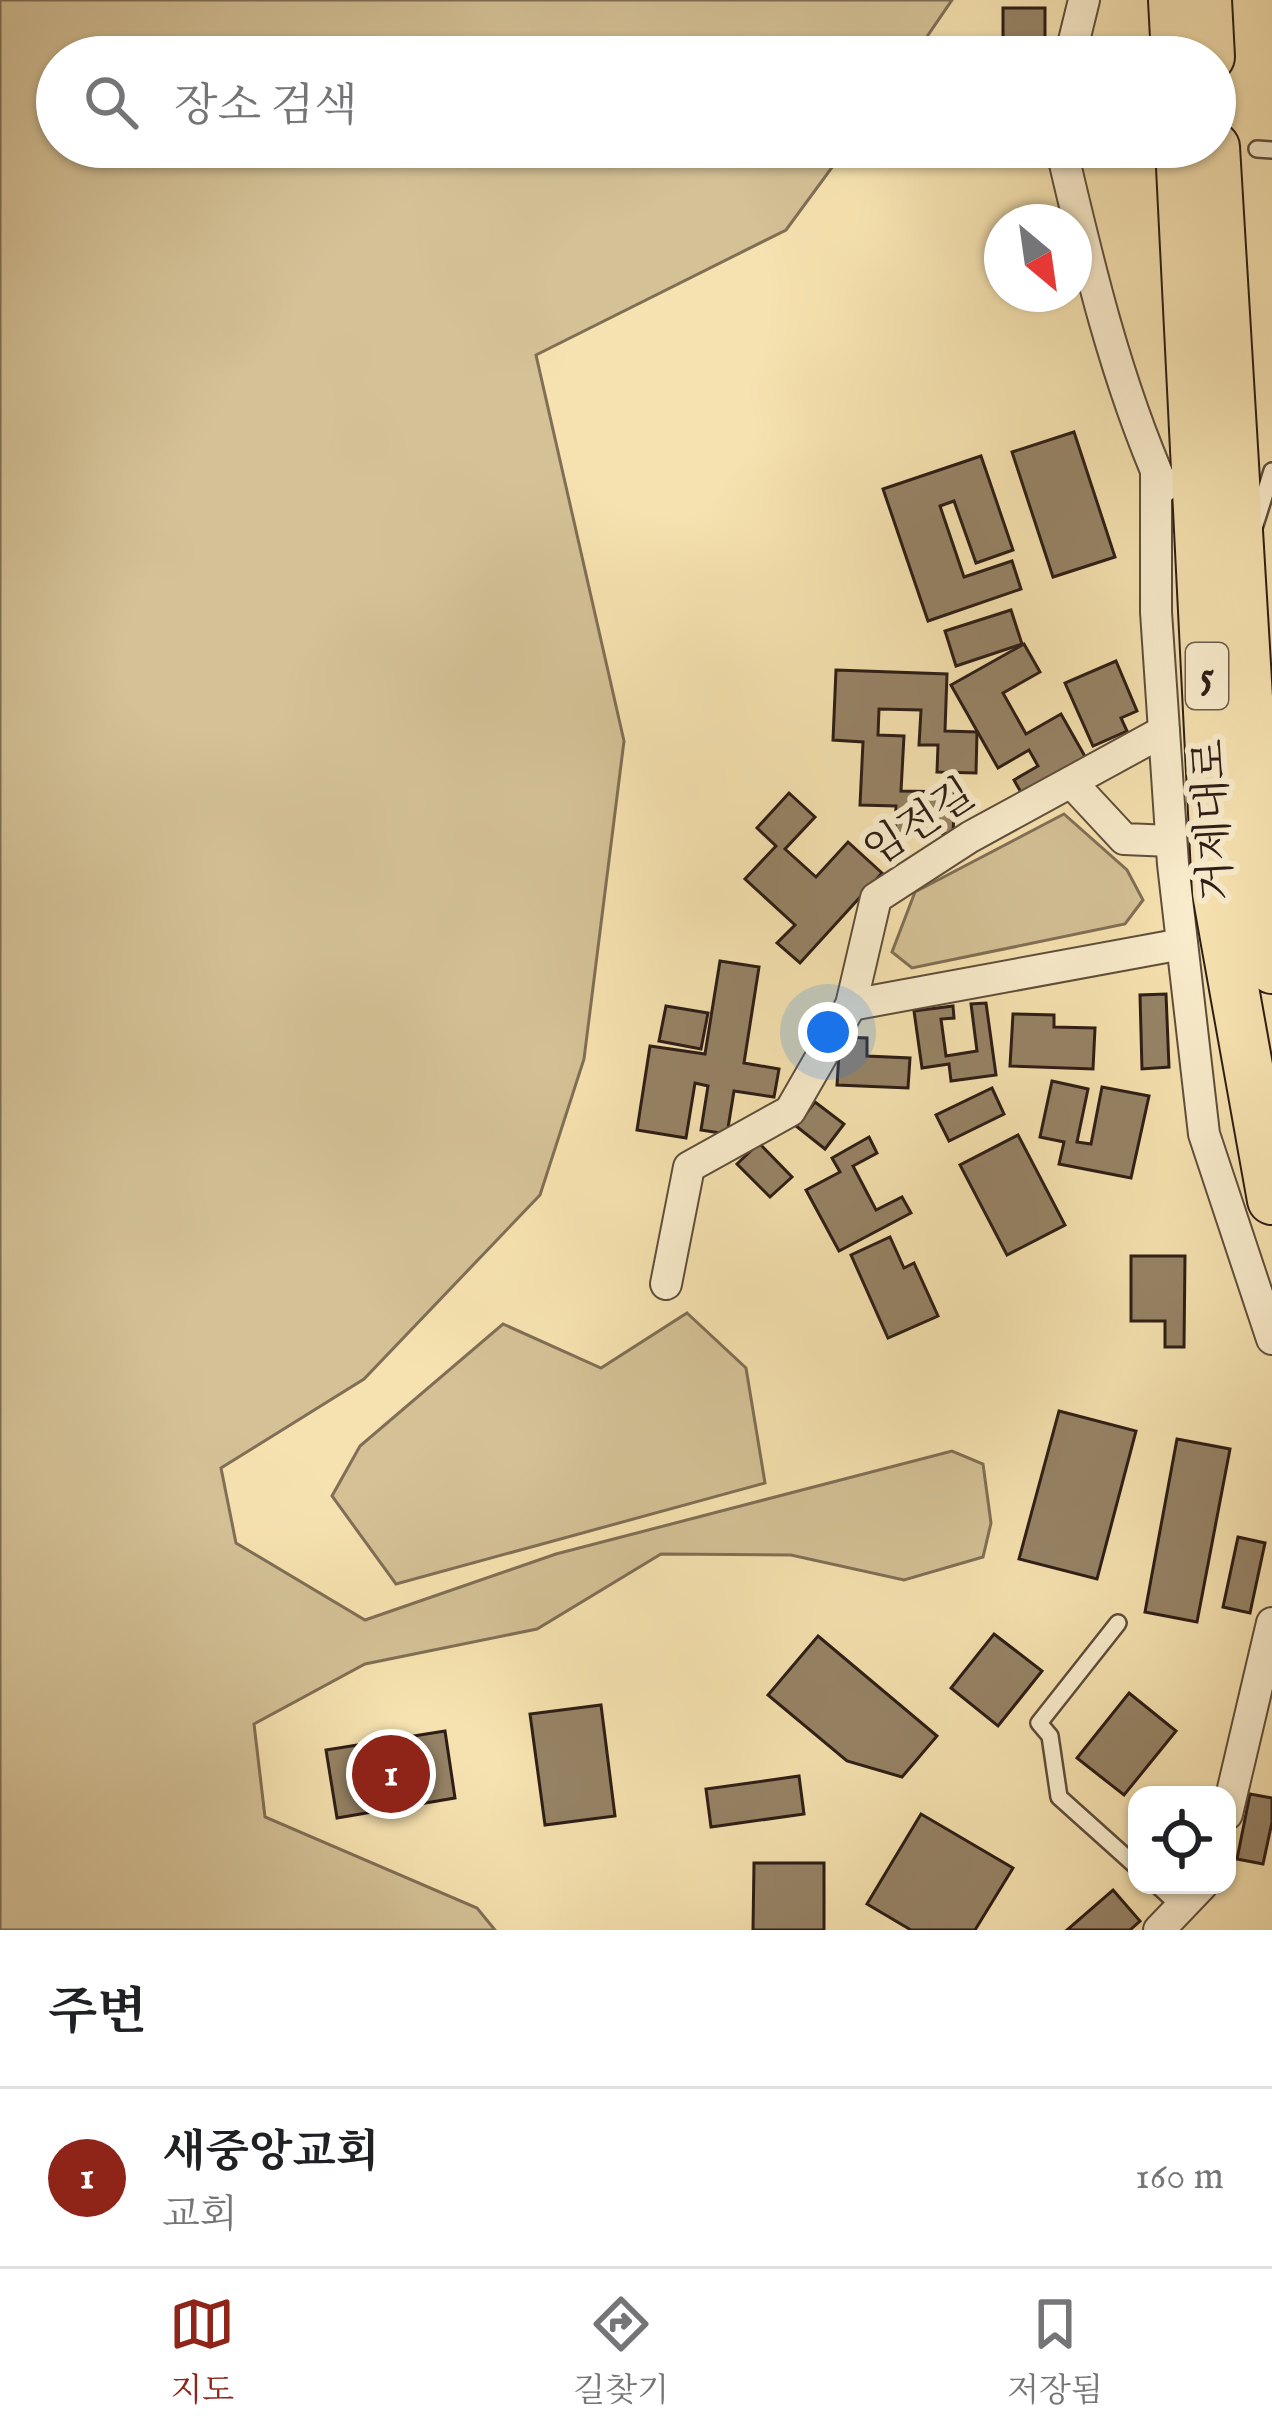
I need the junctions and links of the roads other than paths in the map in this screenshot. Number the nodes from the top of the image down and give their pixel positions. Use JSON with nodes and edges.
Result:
{"nodes":[{"id":1,"x":1084,"y":0,"type":"edge"},
{"id":2,"x":1174,"y":0,"type":"edge"},
{"id":3,"x":1207,"y":0,"type":"edge"},
{"id":4,"x":1075,"y":36,"type":"edge"},
{"id":5,"x":1175,"y":36,"type":"edge"},
{"id":6,"x":1209,"y":36,"type":"edge"},
{"id":7,"x":1248,"y":149,"type":"edge"},
{"id":8,"x":1066,"y":168,"type":"edge"},
{"id":9,"x":1182,"y":168,"type":"edge"},
{"id":10,"x":1156,"y":471,"type":"junction"},
{"id":11,"x":1272,"y":471,"type":"edge"},
{"id":12,"x":1222,"y":574,"type":"junction"},
{"id":13,"x":1164,"y":731,"type":"junction"},
{"id":14,"x":1071,"y":782,"type":"junction"},
{"id":15,"x":1172,"y":841,"type":"junction"},
{"id":16,"x":1182,"y":944,"type":"junction"},
{"id":17,"x":1272,"y":969,"type":"edge"},
{"id":18,"x":851,"y":1005,"type":"junction"},
{"id":19,"x":1272,"y":1200,"type":"edge"},
{"id":20,"x":666,"y":1284,"type":"dead end"},
{"id":21,"x":1272,"y":1339,"type":"edge"},
{"id":22,"x":1118,"y":1623,"type":"dead end"},
{"id":23,"x":1272,"y":1623,"type":"edge"},
{"id":24,"x":1234,"y":1786,"type":"edge"},
{"id":25,"x":1128,"y":1859,"type":"edge"},
{"id":26,"x":1192,"y":1896,"type":"edge"},
{"id":27,"x":1159,"y":1930,"type":"edge"}],
"edges":[{"from":1,"to":4,"type":"street"},
{"from":2,"to":5,"type":"main road"},
{"from":3,"to":6,"type":"main road"},
{"from":7,"to":12,"type":"main road","name":"거제대로","number":"5"},
{"from":8,"to":10,"type":"street"},
{"from":9,"to":12,"type":"main road","name":"거제대로","number":"5"},
{"from":10,"to":12,"type":"street"},
{"from":10,"to":13,"type":"street"},
{"from":11,"to":12,"type":"lane"},
{"from":12,"to":17,"type":"main road","name":"거제대로","number":"5"},
{"from":12,"to":19,"type":"main road","name":"거제대로","number":"5"},
{"from":13,"to":14,"type":"street","name":"임전길"},
{"from":13,"to":15,"type":"street"},
{"from":14,"to":15,"type":"street"},
{"from":14,"to":18,"type":"street","name":"임전길"},
{"from":15,"to":16,"type":"street"},
{"from":16,"to":18,"type":"street"},
{"from":16,"to":21,"type":"street"},
{"from":18,"to":20,"type":"street","name":"임전길"},
{"from":22,"to":25,"type":"lane"},
{"from":23,"to":24,"type":"street"},
{"from":26,"to":27,"type":"street"}]}
